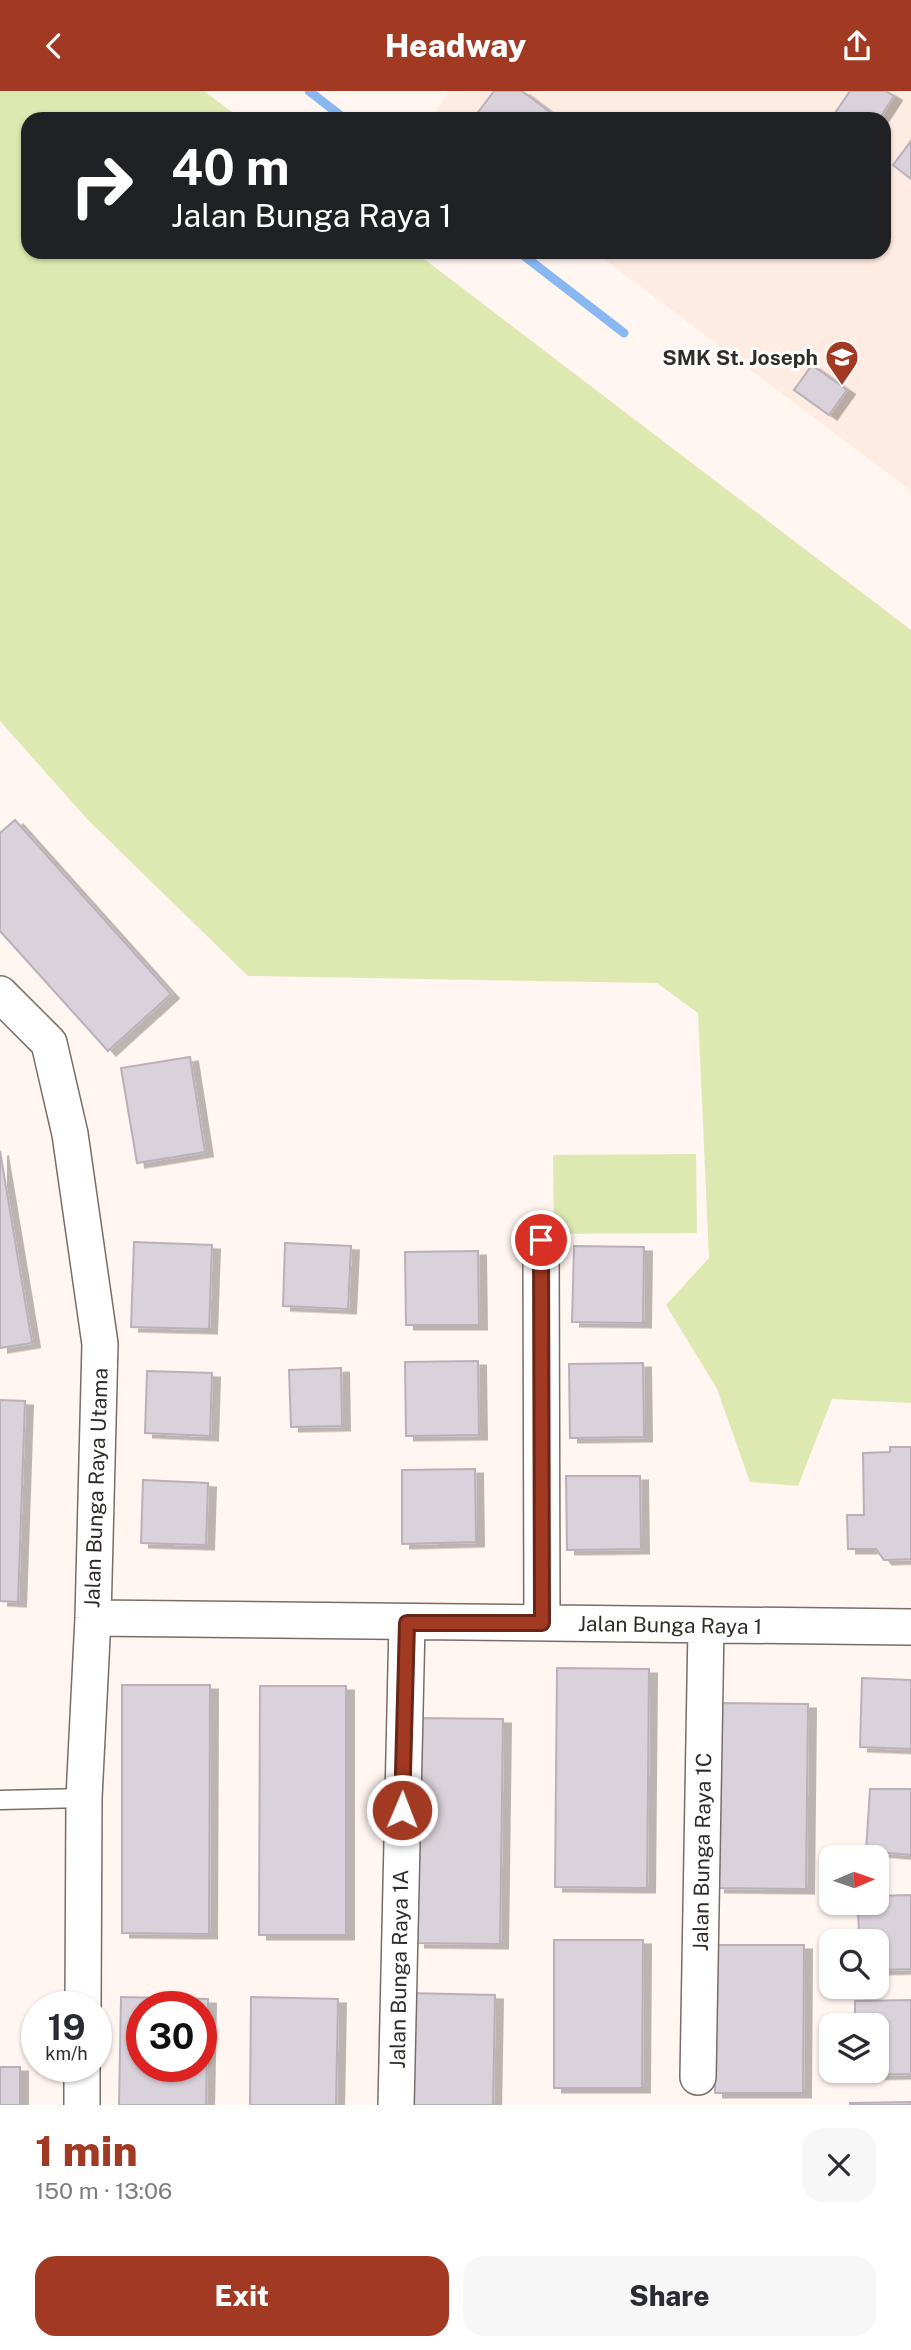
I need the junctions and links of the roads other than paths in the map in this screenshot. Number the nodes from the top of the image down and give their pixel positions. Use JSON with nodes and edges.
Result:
{"nodes":[{"id":1,"x":0,"y":994,"type":"edge"},
{"id":2,"x":541,"y":1240,"type":"dead end"},
{"id":3,"x":93,"y":1618,"type":"junction"},
{"id":4,"x":407,"y":1623,"type":"junction"},
{"id":5,"x":542,"y":1623,"type":"junction"},
{"id":6,"x":706,"y":1627,"type":"junction"},
{"id":7,"x":911,"y":1627,"type":"edge"},
{"id":8,"x":84,"y":1798,"type":"junction"},
{"id":9,"x":0,"y":1800,"type":"edge"},
{"id":10,"x":83,"y":1991,"type":"edge"},
{"id":11,"x":698,"y":2077,"type":"dead end"},
{"id":12,"x":82,"y":2082,"type":"edge"},
{"id":13,"x":82,"y":2105,"type":"edge"},
{"id":14,"x":396,"y":2105,"type":"edge"}],
"edges":[{"from":1,"to":3,"type":"street","name":"Jalan Bunga Raya Utama"},
{"from":2,"to":5,"type":"street"},
{"from":3,"to":4,"type":"street","name":"Jalan Bunga Raya 1"},
{"from":3,"to":8,"type":"street","name":"Jalan Bunga Raya Utama"},
{"from":4,"to":5,"type":"street","name":"Jalan Bunga Raya 1"},
{"from":4,"to":14,"type":"street","name":"Jalan Bunga Raya 1A"},
{"from":5,"to":6,"type":"street","name":"Jalan Bunga Raya 1"},
{"from":6,"to":7,"type":"street","name":"Jalan Bunga Raya 1"},
{"from":6,"to":11,"type":"street","name":"Jalan Bunga Raya 1C"},
{"from":8,"to":9,"type":"lane"},
{"from":8,"to":10,"type":"street","name":"Jalan Bunga Raya Utama"},
{"from":12,"to":13,"type":"street"}]}
